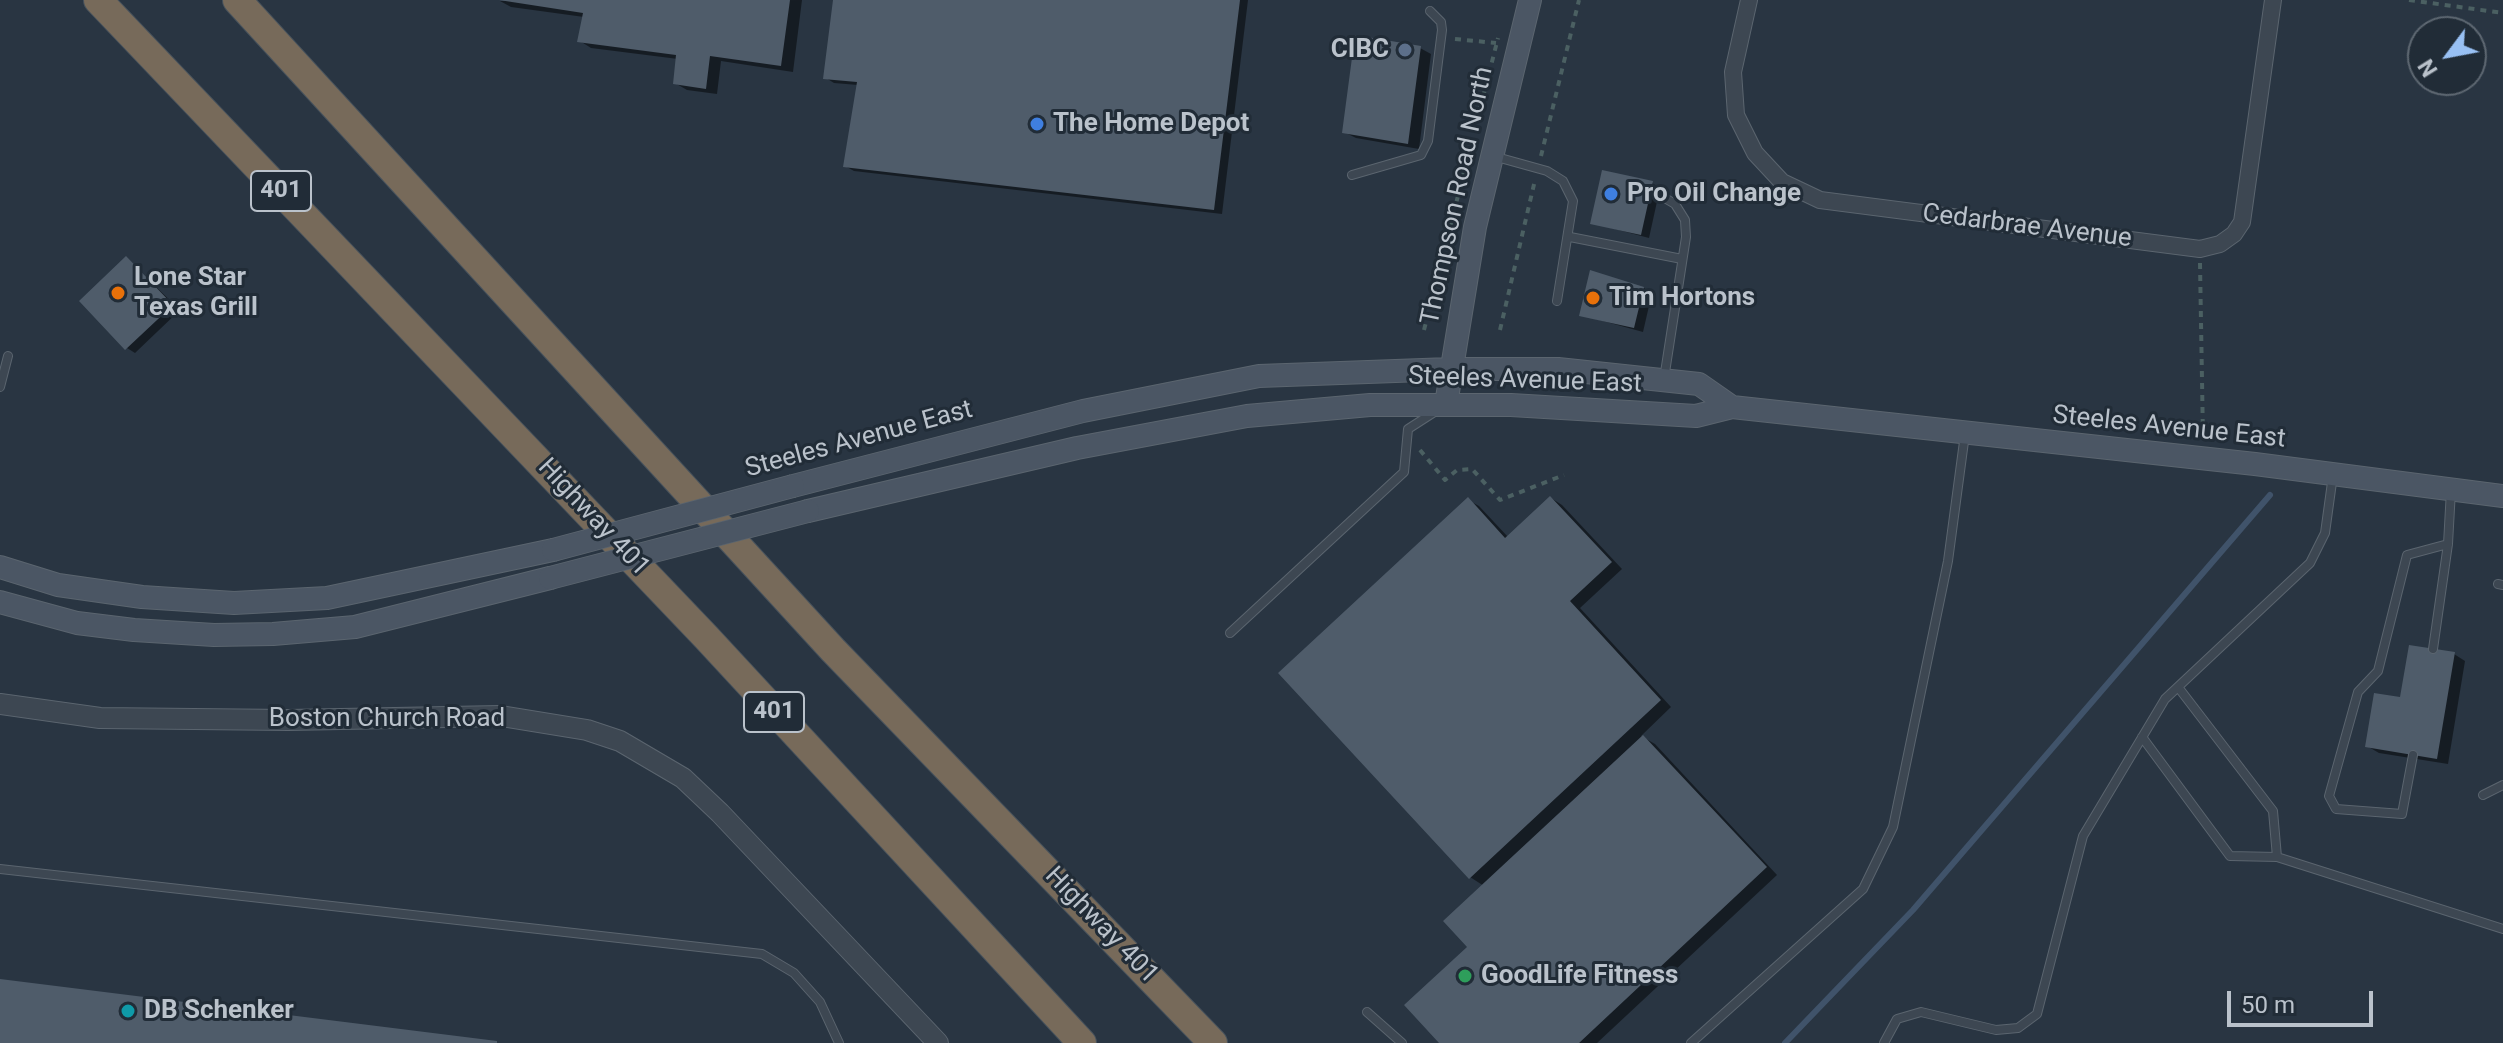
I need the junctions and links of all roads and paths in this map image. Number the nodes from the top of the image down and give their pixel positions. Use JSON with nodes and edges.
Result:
{"nodes":[{"id":1,"x":98,"y":0,"type":"edge"},
{"id":2,"x":237,"y":0,"type":"edge"},
{"id":3,"x":1530,"y":0,"type":"edge"},
{"id":4,"x":1749,"y":0,"type":"edge"},
{"id":5,"x":2273,"y":0,"type":"edge"},
{"id":6,"x":2409,"y":0,"type":"edge"},
{"id":7,"x":1430,"y":11,"type":"dead end"},
{"id":8,"x":2503,"y":13,"type":"edge"},
{"id":9,"x":1501,"y":31,"type":"dead end"},
{"id":10,"x":1441,"y":37,"type":"junction"},
{"id":11,"x":1496,"y":43,"type":"junction"},
{"id":12,"x":1492,"y":156,"type":"junction"},
{"id":13,"x":1352,"y":175,"type":"dead end"},
{"id":14,"x":1663,"y":197,"type":"dead end"},
{"id":15,"x":1570,"y":237,"type":"junction"},
{"id":16,"x":2200,"y":249,"type":"junction"},
{"id":17,"x":1682,"y":259,"type":"junction"},
{"id":18,"x":1557,"y":301,"type":"dead end"},
{"id":19,"x":1424,"y":330,"type":"dead end"},
{"id":20,"x":8,"y":356,"type":"dead end"},
{"id":21,"x":1450,"y":369,"type":"junction"},
{"id":22,"x":1664,"y":380,"type":"junction"},
{"id":23,"x":0,"y":387,"type":"edge"},
{"id":24,"x":1446,"y":404,"type":"junction"},
{"id":25,"x":1732,"y":407,"type":"junction"},
{"id":26,"x":1965,"y":434,"type":"junction"},
{"id":27,"x":1408,"y":436,"type":"junction"},
{"id":28,"x":2204,"y":461,"type":"junction"},
{"id":29,"x":1564,"y":475,"type":"dead end"},
{"id":30,"x":2333,"y":475,"type":"junction"},
{"id":31,"x":2451,"y":490,"type":"junction"},
{"id":32,"x":2503,"y":496,"type":"edge"},
{"id":33,"x":2448,"y":544,"type":"junction"},
{"id":34,"x":0,"y":567,"type":"edge"},
{"id":35,"x":0,"y":602,"type":"edge"},
{"id":36,"x":1230,"y":633,"type":"dead end"},
{"id":37,"x":2433,"y":649,"type":"dead end"},
{"id":38,"x":2178,"y":687,"type":"junction"},
{"id":39,"x":0,"y":704,"type":"edge"},
{"id":40,"x":2142,"y":737,"type":"junction"},
{"id":41,"x":2413,"y":755,"type":"dead end"},
{"id":42,"x":2503,"y":785,"type":"edge"},
{"id":43,"x":2483,"y":795,"type":"dead end"},
{"id":44,"x":2277,"y":857,"type":"junction"},
{"id":45,"x":0,"y":869,"type":"edge"},
{"id":46,"x":2503,"y":929,"type":"edge"},
{"id":47,"x":1367,"y":1012,"type":"dead end"},
{"id":48,"x":839,"y":1043,"type":"edge"},
{"id":49,"x":938,"y":1043,"type":"edge"},
{"id":50,"x":1082,"y":1043,"type":"edge"},
{"id":51,"x":1213,"y":1043,"type":"edge"},
{"id":52,"x":1402,"y":1043,"type":"edge"},
{"id":53,"x":1691,"y":1043,"type":"edge"},
{"id":54,"x":1884,"y":1043,"type":"edge"}],
"edges":[{"from":1,"to":50,"type":"highway","name":"Highway 401","number":"401"},
{"from":2,"to":51,"type":"highway","name":"Highway 401"},
{"from":3,"to":12,"type":"main road","name":"Thompson Road North"},
{"from":4,"to":16,"type":"street","name":"Cedarbrae Avenue"},
{"from":5,"to":16,"type":"street"},
{"from":6,"to":8,"type":"path"},
{"from":7,"to":10,"type":"lane"},
{"from":9,"to":11,"type":"path"},
{"from":10,"to":11,"type":"path"},
{"from":10,"to":13,"type":"lane"},
{"from":11,"to":19,"type":"path"},
{"from":12,"to":15,"type":"lane"},
{"from":12,"to":21,"type":"main road","name":"Thompson Road North"},
{"from":14,"to":17,"type":"lane"},
{"from":15,"to":17,"type":"lane"},
{"from":15,"to":18,"type":"lane"},
{"from":16,"to":28,"type":"path"},
{"from":17,"to":22,"type":"lane"},
{"from":20,"to":23,"type":"lane"},
{"from":21,"to":22,"type":"main road","name":"Steeles Avenue East"},
{"from":21,"to":24,"type":"main road","name":"Thompson Road North"},
{"from":21,"to":34,"type":"main road","name":"Steeles Avenue East","bridge":true},
{"from":22,"to":25,"type":"main road","name":"Steeles Avenue East"},
{"from":24,"to":25,"type":"main road","name":"Steeles Avenue East"},
{"from":24,"to":27,"type":"lane"},
{"from":24,"to":35,"type":"main road","name":"Steeles Avenue East","bridge":true},
{"from":25,"to":26,"type":"main road","name":"Steeles Avenue East"},
{"from":26,"to":28,"type":"main road","name":"Steeles Avenue East"},
{"from":26,"to":53,"type":"lane"},
{"from":27,"to":29,"type":"path"},
{"from":27,"to":36,"type":"lane"},
{"from":28,"to":30,"type":"main road","name":"Steeles Avenue East"},
{"from":30,"to":31,"type":"main road","name":"Steeles Avenue East"},
{"from":30,"to":38,"type":"lane"},
{"from":31,"to":32,"type":"main road","name":"Steeles Avenue East"},
{"from":31,"to":33,"type":"lane"},
{"from":33,"to":37,"type":"lane"},
{"from":33,"to":41,"type":"lane"},
{"from":38,"to":40,"type":"lane"},
{"from":38,"to":44,"type":"lane"},
{"from":39,"to":49,"type":"street","name":"Boston Church Road"},
{"from":40,"to":44,"type":"lane"},
{"from":40,"to":54,"type":"lane"},
{"from":42,"to":43,"type":"lane"},
{"from":44,"to":46,"type":"lane"},
{"from":45,"to":48,"type":"lane"},
{"from":47,"to":52,"type":"lane"}]}
